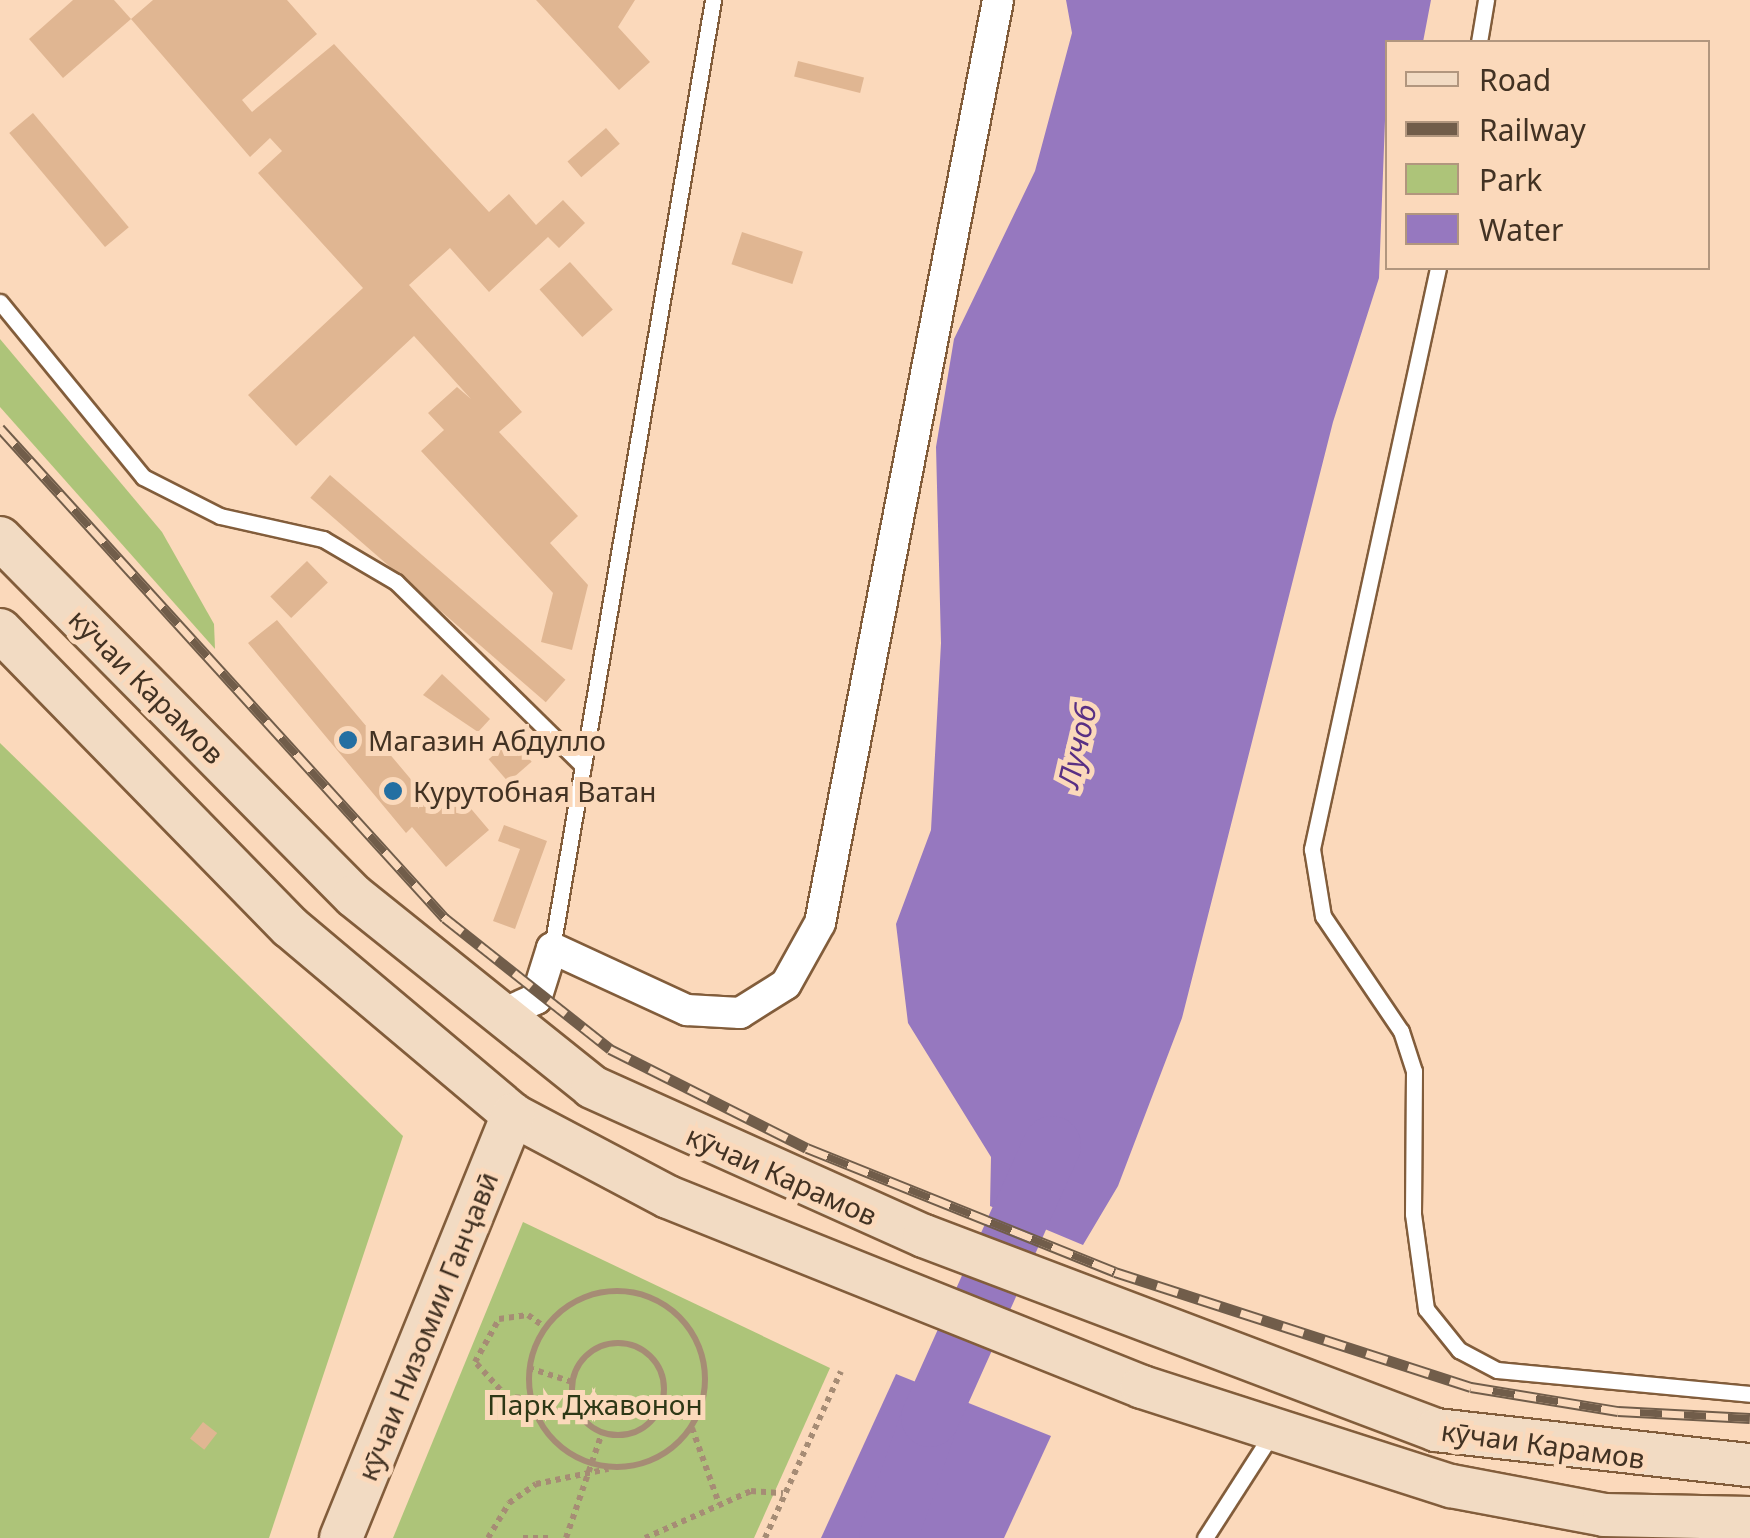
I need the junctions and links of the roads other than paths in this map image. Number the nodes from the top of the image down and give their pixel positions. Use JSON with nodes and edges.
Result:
{"nodes":[{"id":1,"x":712,"y":0,"type":"edge"},
{"id":2,"x":998,"y":0,"type":"edge"},
{"id":3,"x":1486,"y":0,"type":"edge"},
{"id":4,"x":1479,"y":40,"type":"edge"},
{"id":5,"x":1438,"y":270,"type":"edge"},
{"id":6,"x":0,"y":302,"type":"edge"},
{"id":7,"x":0,"y":538,"type":"edge"},
{"id":8,"x":0,"y":630,"type":"edge"},
{"id":9,"x":134,"y":674,"type":"junction"},
{"id":10,"x":88,"y":720,"type":"junction"},
{"id":11,"x":583,"y":766,"type":"junction"},
{"id":12,"x":552,"y":948,"type":"junction"},
{"id":13,"x":483,"y":1005,"type":"junction"},
{"id":14,"x":513,"y":1115,"type":"junction"},
{"id":15,"x":1750,"y":1394,"type":"edge"},
{"id":16,"x":1274,"y":1432,"type":"junction"},
{"id":17,"x":1750,"y":1465,"type":"edge"},
{"id":18,"x":1750,"y":1518,"type":"edge"},
{"id":19,"x":340,"y":1538,"type":"edge"},
{"id":20,"x":1205,"y":1538,"type":"edge"}],
"edges":[{"from":1,"to":11,"type":"lane"},
{"from":2,"to":12,"type":"street"},
{"from":3,"to":4,"type":"lane"},
{"from":5,"to":15,"type":"lane"},
{"from":6,"to":11,"type":"lane"},
{"from":7,"to":9,"type":"main road","name":"кӯчаи Карамов"},
{"from":8,"to":10,"type":"main road","name":"кӯчаи Карамов"},
{"from":9,"to":10,"type":"main road"},
{"from":9,"to":13,"type":"main road","name":"кӯчаи Карамов"},
{"from":10,"to":14,"type":"main road","name":"кӯчаи Карамов"},
{"from":11,"to":12,"type":"lane"},
{"from":12,"to":13,"type":"street"},
{"from":13,"to":17,"type":"main road","name":"кӯчаи Карамов"},
{"from":14,"to":16,"type":"main road","name":"кӯчаи Карамов"},
{"from":14,"to":19,"type":"main road","name":"кӯчаи Низомии Ганҷавӣ"},
{"from":16,"to":18,"type":"main road","name":"кӯчаи Карамов"},
{"from":16,"to":20,"type":"lane"}]}
